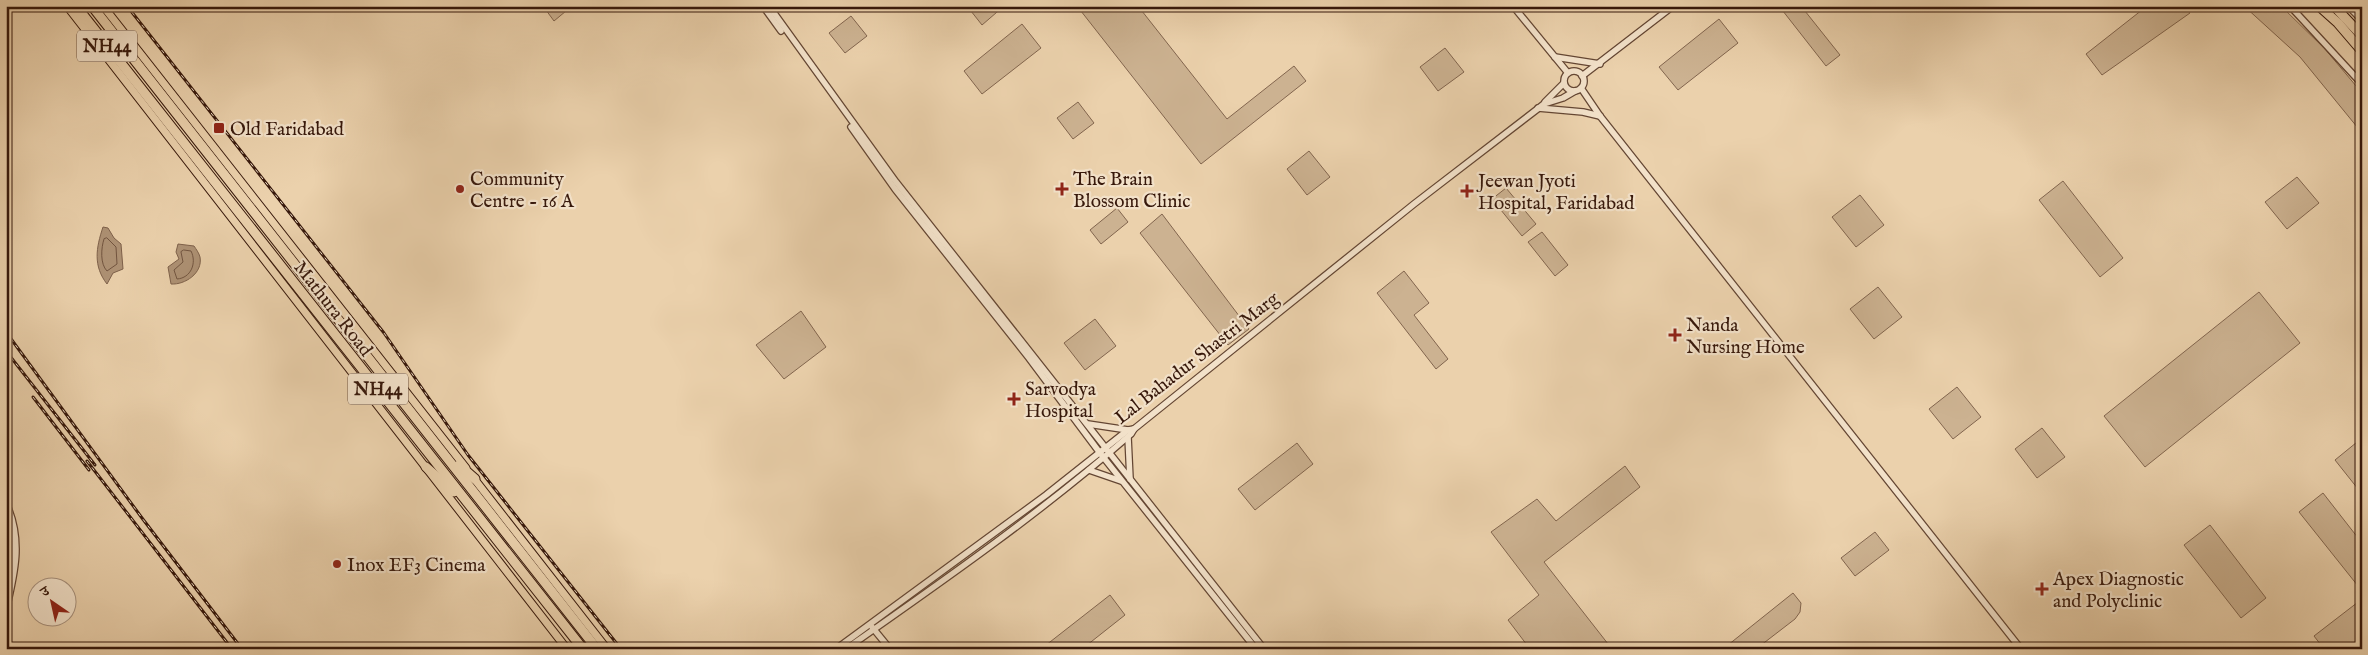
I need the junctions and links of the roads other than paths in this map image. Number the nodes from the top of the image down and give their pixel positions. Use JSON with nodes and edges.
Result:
{"nodes":[{"id":1,"x":67,"y":6,"type":"edge"},
{"id":2,"x":76,"y":6,"type":"edge"},
{"id":3,"x":92,"y":6,"type":"edge"},
{"id":4,"x":103,"y":6,"type":"edge"},
{"id":5,"x":763,"y":6,"type":"edge"},
{"id":6,"x":769,"y":6,"type":"edge"},
{"id":7,"x":1513,"y":6,"type":"edge"},
{"id":8,"x":1673,"y":6,"type":"edge"},
{"id":9,"x":2290,"y":6,"type":"edge"},
{"id":10,"x":2319,"y":6,"type":"edge"},
{"id":11,"x":2334,"y":6,"type":"edge"},
{"id":12,"x":2348,"y":6,"type":"edge"},
{"id":13,"x":2362,"y":20,"type":"edge"},
{"id":14,"x":2362,"y":36,"type":"edge"},
{"id":15,"x":2362,"y":51,"type":"edge"},
{"id":16,"x":1555,"y":57,"type":"junction"},
{"id":17,"x":1600,"y":64,"type":"junction"},
{"id":18,"x":1568,"y":73,"type":"junction"},
{"id":19,"x":1582,"y":76,"type":"junction"},
{"id":20,"x":1564,"y":83,"type":"junction"},
{"id":21,"x":2362,"y":84,"type":"edge"},
{"id":22,"x":1578,"y":90,"type":"junction"},
{"id":23,"x":138,"y":97,"type":"junction"},
{"id":24,"x":1544,"y":104,"type":"junction"},
{"id":25,"x":1538,"y":108,"type":"junction"},
{"id":26,"x":1600,"y":116,"type":"junction"},
{"id":27,"x":172,"y":129,"type":"junction"},
{"id":28,"x":1088,"y":424,"type":"junction"},
{"id":29,"x":1130,"y":432,"type":"junction"},
{"id":30,"x":438,"y":446,"type":"junction"},
{"id":31,"x":1104,"y":453,"type":"junction"},
{"id":32,"x":426,"y":467,"type":"junction"},
{"id":33,"x":1089,"y":470,"type":"junction"},
{"id":34,"x":475,"y":479,"type":"junction"},
{"id":35,"x":1127,"y":481,"type":"junction"},
{"id":36,"x":466,"y":501,"type":"junction"},
{"id":37,"x":6,"y":504,"type":"edge"},
{"id":38,"x":6,"y":514,"type":"edge"},
{"id":39,"x":6,"y":590,"type":"edge"},
{"id":40,"x":6,"y":610,"type":"edge"},
{"id":41,"x":872,"y":627,"type":"junction"},
{"id":42,"x":1259,"y":648,"type":"edge"},
{"id":43,"x":567,"y":649,"type":"edge"},
{"id":44,"x":583,"y":649,"type":"edge"},
{"id":45,"x":597,"y":649,"type":"edge"},
{"id":46,"x":607,"y":649,"type":"edge"},
{"id":47,"x":836,"y":649,"type":"edge"},
{"id":48,"x":846,"y":649,"type":"edge"},
{"id":49,"x":890,"y":649,"type":"edge"},
{"id":50,"x":2021,"y":649,"type":"edge"}],
"edges":[{"from":1,"to":23,"type":"main road"},
{"from":2,"to":27,"type":"highway","number":"NH44"},
{"from":3,"to":30,"type":"highway","number":"NH44"},
{"from":4,"to":34,"type":"main road"},
{"from":5,"to":31,"type":"street"},
{"from":6,"to":28,"type":"street"},
{"from":7,"to":16,"type":"street"},
{"from":8,"to":17,"type":"street"},
{"from":9,"to":21,"type":"street"},
{"from":10,"to":15,"type":"highway"},
{"from":11,"to":14,"type":"highway"},
{"from":12,"to":13,"type":"street"},
{"from":16,"to":17,"type":"street"},
{"from":16,"to":18,"type":"street"},
{"from":17,"to":19,"type":"street"},
{"from":18,"to":19,"type":"street"},
{"from":18,"to":20,"type":"street"},
{"from":19,"to":22,"type":"street"},
{"from":20,"to":22,"type":"street"},
{"from":20,"to":24,"type":"street"},
{"from":22,"to":24,"type":"street","name":"Lal Bahadur Shastri Marg"},
{"from":22,"to":26,"type":"street"},
{"from":23,"to":27,"type":"highway"},
{"from":23,"to":32,"type":"main road"},
{"from":24,"to":25,"type":"street","name":"Lal Bahadur Shastri Marg"},
{"from":25,"to":26,"type":"street"},
{"from":25,"to":29,"type":"street","name":"Lal Bahadur Shastri Marg"},
{"from":26,"to":50,"type":"street"},
{"from":27,"to":36,"type":"highway","name":"Mathura Road","number":"NH44"},
{"from":28,"to":29,"type":"street"},
{"from":28,"to":31,"type":"street"},
{"from":29,"to":31,"type":"street","name":"Lal Bahadur Shastri Marg"},
{"from":29,"to":35,"type":"street"},
{"from":30,"to":34,"type":"highway"},
{"from":30,"to":45,"type":"highway","number":"NH44"},
{"from":31,"to":33,"type":"street"},
{"from":31,"to":35,"type":"street"},
{"from":31,"to":41,"type":"street","name":"Lal Bahadur Shastri Marg"},
{"from":32,"to":36,"type":"highway"},
{"from":32,"to":43,"type":"main road"},
{"from":33,"to":35,"type":"street"},
{"from":33,"to":41,"type":"street"},
{"from":34,"to":46,"type":"main road"},
{"from":35,"to":42,"type":"street"},
{"from":36,"to":44,"type":"highway","name":"Mathura Road","number":"NH44"},
{"from":37,"to":40,"type":"street"},
{"from":38,"to":39,"type":"street"},
{"from":41,"to":47,"type":"street","name":"Lal Bahadur Shastri Marg"},
{"from":41,"to":48,"type":"street"},
{"from":41,"to":49,"type":"street"}]}
